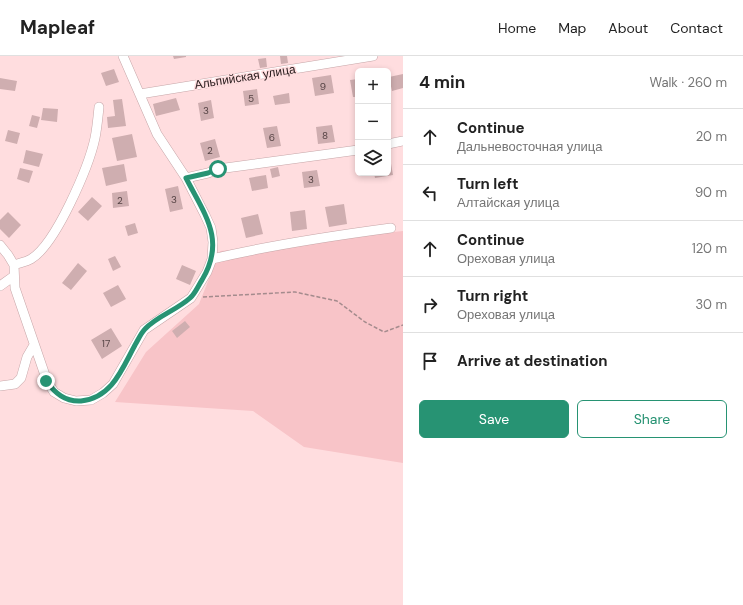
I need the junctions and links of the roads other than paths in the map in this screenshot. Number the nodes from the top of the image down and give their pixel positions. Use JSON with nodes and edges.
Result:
{"nodes":[{"id":1,"x":123,"y":56,"type":"edge"},
{"id":2,"x":373,"y":56,"type":"edge"},
{"id":3,"x":140,"y":94,"type":"junction"},
{"id":4,"x":99,"y":107,"type":"dead end"},
{"id":5,"x":403,"y":141,"type":"edge"},
{"id":6,"x":391,"y":143,"type":"edge"},
{"id":7,"x":355,"y":150,"type":"edge"},
{"id":8,"x":186,"y":178,"type":"junction"},
{"id":9,"x":391,"y":228,"type":"dead end"},
{"id":10,"x":0,"y":245,"type":"edge"},
{"id":11,"x":212,"y":259,"type":"junction"},
{"id":12,"x":14,"y":265,"type":"junction"},
{"id":13,"x":14,"y":276,"type":"junction"},
{"id":14,"x":0,"y":286,"type":"edge"},
{"id":15,"x":34,"y":345,"type":"junction"},
{"id":16,"x":0,"y":386,"type":"edge"}],
"edges":[{"from":1,"to":3,"type":"street"},
{"from":2,"to":3,"type":"street","name":"Альпийская улица"},
{"from":3,"to":8,"type":"street"},
{"from":4,"to":12,"type":"street"},
{"from":5,"to":6,"type":"street"},
{"from":7,"to":8,"type":"street"},
{"from":8,"to":11,"type":"street"},
{"from":9,"to":11,"type":"street"},
{"from":10,"to":12,"type":"street"},
{"from":11,"to":15,"type":"street"},
{"from":12,"to":13,"type":"street"},
{"from":13,"to":14,"type":"street"},
{"from":13,"to":15,"type":"street"},
{"from":15,"to":16,"type":"street"}]}
